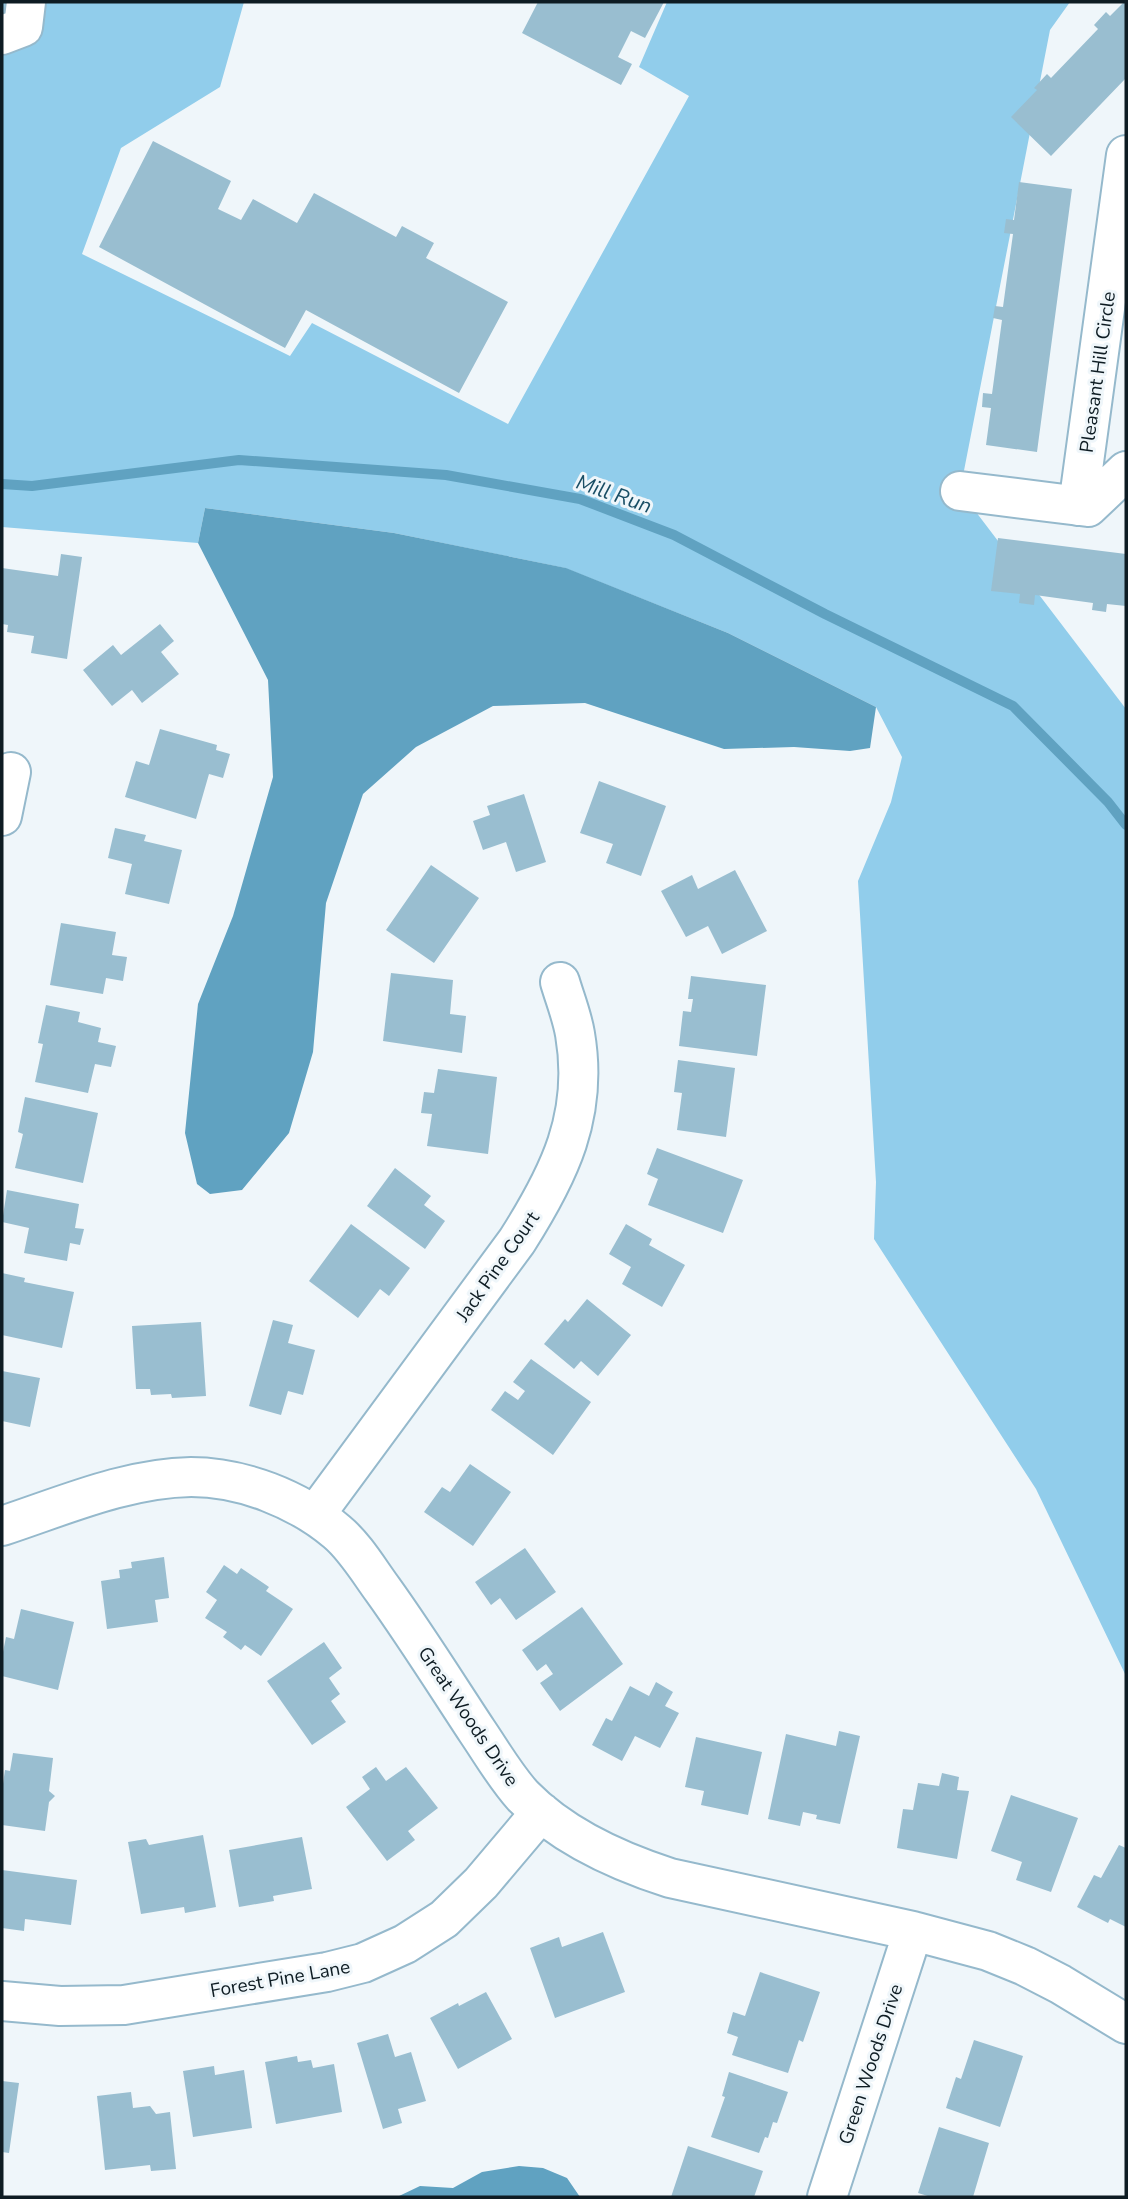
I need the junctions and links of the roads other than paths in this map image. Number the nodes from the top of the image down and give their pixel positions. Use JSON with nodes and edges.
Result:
{"nodes":[{"id":1,"x":26,"y":2,"type":"edge"},
{"id":2,"x":2,"y":35,"type":"edge"},
{"id":3,"x":1126,"y":155,"type":"edge"},
{"id":4,"x":1126,"y":471,"type":"edge"},
{"id":5,"x":960,"y":491,"type":"dead end"},
{"id":6,"x":1078,"y":506,"type":"junction"},
{"id":7,"x":11,"y":772,"type":"dead end"},
{"id":8,"x":2,"y":816,"type":"edge"},
{"id":9,"x":560,"y":982,"type":"dead end"},
{"id":10,"x":315,"y":1515,"type":"junction"},
{"id":11,"x":2,"y":1526,"type":"edge"},
{"id":12,"x":541,"y":1812,"type":"junction"},
{"id":13,"x":913,"y":1931,"type":"junction"},
{"id":14,"x":2,"y":2001,"type":"edge"},
{"id":15,"x":1126,"y":2024,"type":"edge"},
{"id":16,"x":827,"y":2197,"type":"edge"}],
"edges":[{"from":1,"to":2,"type":"street"},
{"from":3,"to":6,"type":"street","name":"Pleasant Hill Circle"},
{"from":4,"to":6,"type":"street"},
{"from":5,"to":6,"type":"street"},
{"from":7,"to":8,"type":"street"},
{"from":9,"to":10,"type":"street","name":"Jack Pine Court"},
{"from":10,"to":11,"type":"street","name":"Great Woods Drive"},
{"from":10,"to":12,"type":"street","name":"Great Woods Drive"},
{"from":12,"to":13,"type":"street","name":"Great Woods Drive"},
{"from":12,"to":14,"type":"street","name":"Forest Pine Lane"},
{"from":13,"to":15,"type":"street","name":"Great Woods Drive"},
{"from":13,"to":16,"type":"street","name":"Green Woods Drive"}]}
